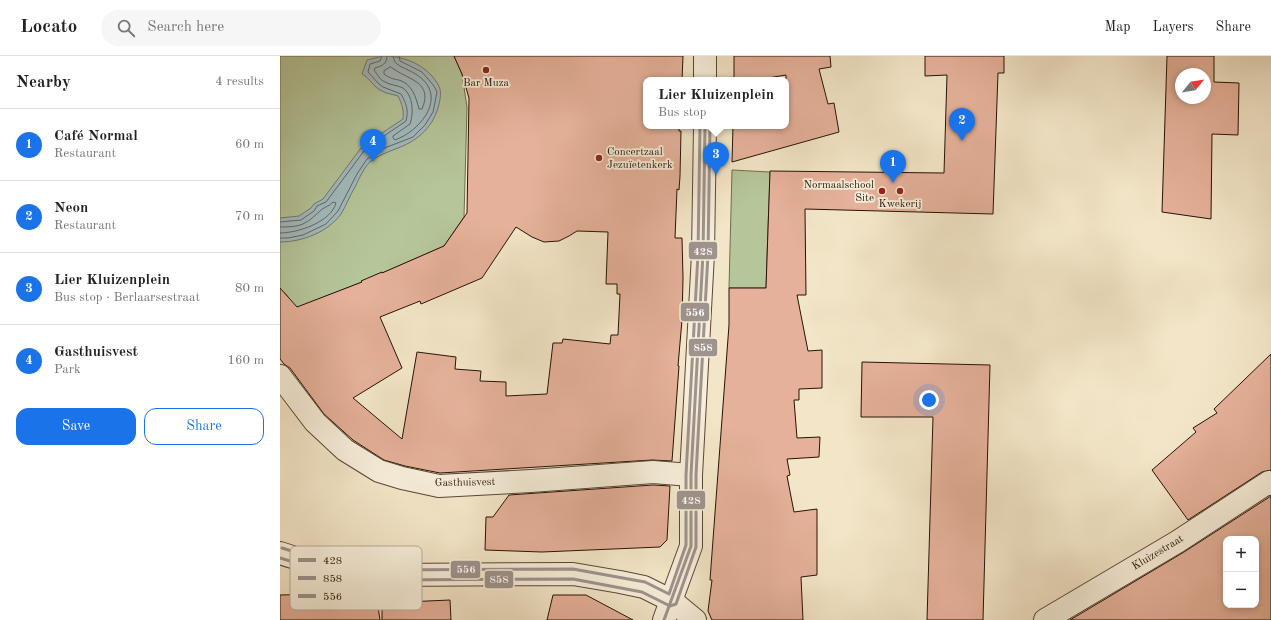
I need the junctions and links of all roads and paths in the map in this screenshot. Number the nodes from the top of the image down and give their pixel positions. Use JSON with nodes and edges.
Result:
{"nodes":[{"id":1,"x":705,"y":56,"type":"edge"},
{"id":2,"x":705,"y":77,"type":"edge"},
{"id":3,"x":704,"y":129,"type":"edge"},
{"id":4,"x":280,"y":376,"type":"edge"},
{"id":5,"x":691,"y":475,"type":"junction"},
{"id":6,"x":1270,"y":483,"type":"edge"},
{"id":7,"x":280,"y":553,"type":"edge"},
{"id":8,"x":290,"y":557,"type":"edge"},
{"id":9,"x":422,"y":575,"type":"edge"},
{"id":10,"x":668,"y":611,"type":"edge"},
{"id":11,"x":694,"y":620,"type":"edge"},
{"id":12,"x":1044,"y":620,"type":"edge"}],
"edges":[{"from":1,"to":2,"type":"street"},
{"from":3,"to":5,"type":"street"},
{"from":4,"to":5,"type":"street","name":"Gasthuisvest"},
{"from":5,"to":10,"type":"street"},
{"from":6,"to":12,"type":"street","name":"Kluizestraat"},
{"from":7,"to":8,"type":"street"},
{"from":9,"to":10,"type":"street"},
{"from":10,"to":11,"type":"street"}]}
